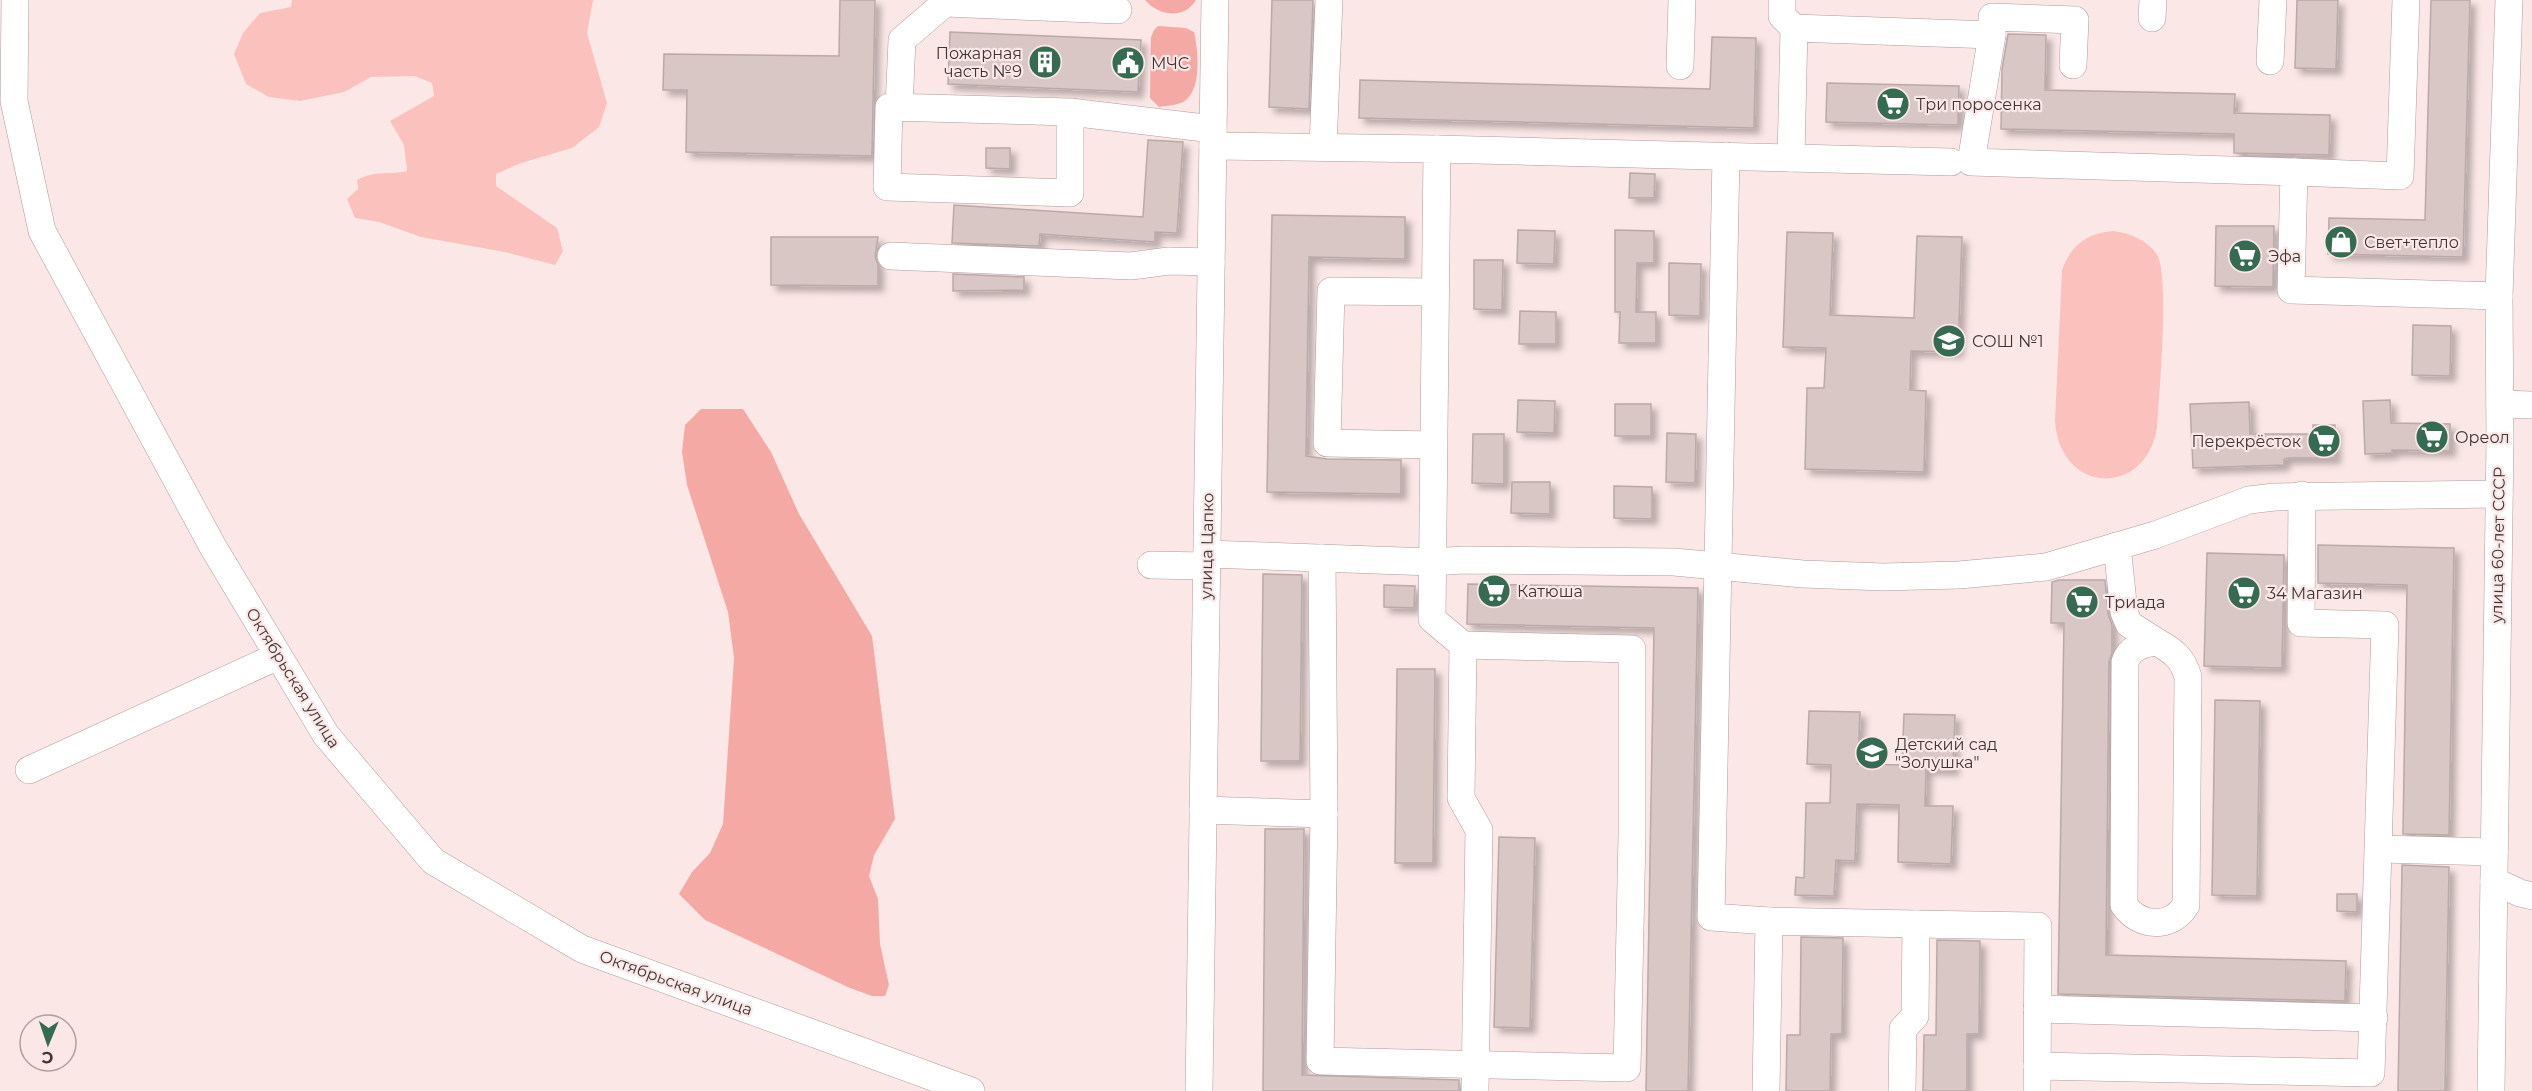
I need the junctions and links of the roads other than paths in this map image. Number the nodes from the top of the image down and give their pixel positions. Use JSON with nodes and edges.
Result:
{"nodes":[{"id":1,"x":15,"y":0,"type":"edge"},
{"id":2,"x":1215,"y":0,"type":"edge"},
{"id":3,"x":1329,"y":0,"type":"edge"},
{"id":4,"x":1682,"y":0,"type":"edge"},
{"id":5,"x":1782,"y":0,"type":"edge"},
{"id":6,"x":1981,"y":0,"type":"edge"},
{"id":7,"x":2273,"y":0,"type":"edge"},
{"id":8,"x":2406,"y":0,"type":"edge"},
{"id":9,"x":2509,"y":0,"type":"edge"},
{"id":10,"x":1118,"y":10,"type":"dead end"},
{"id":11,"x":1794,"y":28,"type":"junction"},
{"id":12,"x":1985,"y":35,"type":"junction"},
{"id":13,"x":2271,"y":62,"type":"dead end"},
{"id":14,"x":2073,"y":64,"type":"dead end"},
{"id":15,"x":1680,"y":66,"type":"dead end"},
{"id":16,"x":7,"y":106,"type":"edge"},
{"id":17,"x":899,"y":106,"type":"junction"},
{"id":18,"x":1070,"y":112,"type":"junction"},
{"id":19,"x":1213,"y":137,"type":"junction"},
{"id":20,"x":1323,"y":147,"type":"junction"},
{"id":21,"x":1437,"y":149,"type":"junction"},
{"id":22,"x":1726,"y":156,"type":"junction"},
{"id":23,"x":1791,"y":158,"type":"junction"},
{"id":24,"x":1951,"y":162,"type":"dead end"},
{"id":25,"x":2294,"y":172,"type":"junction"},
{"id":26,"x":891,"y":256,"type":"dead end"},
{"id":27,"x":1211,"y":262,"type":"junction"},
{"id":28,"x":1435,"y":292,"type":"junction"},
{"id":29,"x":2499,"y":296,"type":"junction"},
{"id":30,"x":2500,"y":404,"type":"junction"},
{"id":31,"x":2532,"y":405,"type":"edge"},
{"id":32,"x":1433,"y":445,"type":"junction"},
{"id":33,"x":2499,"y":494,"type":"junction"},
{"id":34,"x":2302,"y":495,"type":"junction"},
{"id":35,"x":2117,"y":546,"type":"junction"},
{"id":36,"x":1322,"y":558,"type":"junction"},
{"id":37,"x":1207,"y":560,"type":"junction"},
{"id":38,"x":1431,"y":562,"type":"junction"},
{"id":39,"x":1151,"y":565,"type":"dead end"},
{"id":40,"x":1716,"y":567,"type":"junction"},
{"id":41,"x":2157,"y":642,"type":"junction"},
{"id":42,"x":1463,"y":645,"type":"junction"},
{"id":43,"x":278,"y":656,"type":"junction"},
{"id":44,"x":29,"y":770,"type":"dead end"},
{"id":45,"x":1203,"y":810,"type":"junction"},
{"id":46,"x":1324,"y":814,"type":"junction"},
{"id":47,"x":2380,"y":849,"type":"junction"},
{"id":48,"x":2494,"y":852,"type":"junction"},
{"id":49,"x":2494,"y":881,"type":"junction"},
{"id":50,"x":2532,"y":896,"type":"edge"},
{"id":51,"x":1769,"y":921,"type":"junction"},
{"id":52,"x":1916,"y":924,"type":"junction"},
{"id":53,"x":2037,"y":1009,"type":"junction"},
{"id":54,"x":2374,"y":1018,"type":"junction"},
{"id":55,"x":1476,"y":1064,"type":"junction"},
{"id":56,"x":2037,"y":1079,"type":"edge"},
{"id":57,"x":972,"y":1091,"type":"edge"},
{"id":58,"x":1199,"y":1091,"type":"edge"},
{"id":59,"x":1475,"y":1091,"type":"edge"},
{"id":60,"x":1766,"y":1091,"type":"edge"},
{"id":61,"x":1902,"y":1091,"type":"edge"},
{"id":62,"x":2491,"y":1091,"type":"edge"}],
"edges":[{"from":1,"to":16,"type":"street","name":"Октябрьская улица"},
{"from":2,"to":19,"type":"street","name":"улица Цапко"},
{"from":3,"to":20,"type":"street"},
{"from":4,"to":15,"type":"street"},
{"from":5,"to":11,"type":"street"},
{"from":6,"to":12,"type":"street"},
{"from":7,"to":13,"type":"street"},
{"from":8,"to":25,"type":"street"},
{"from":9,"to":29,"type":"street","name":"улица 60-лет СССР"},
{"from":10,"to":17,"type":"street"},
{"from":11,"to":12,"type":"street"},
{"from":11,"to":23,"type":"street"},
{"from":12,"to":14,"type":"street"},
{"from":12,"to":25,"type":"street"},
{"from":16,"to":43,"type":"street","name":"Октябрьская улица"},
{"from":17,"to":18,"type":"street"},
{"from":17,"to":18,"type":"street"},
{"from":18,"to":19,"type":"street"},
{"from":19,"to":20,"type":"street"},
{"from":19,"to":27,"type":"street","name":"улица Цапко"},
{"from":20,"to":21,"type":"street"},
{"from":21,"to":22,"type":"street"},
{"from":21,"to":28,"type":"street"},
{"from":22,"to":23,"type":"street"},
{"from":22,"to":40,"type":"street"},
{"from":23,"to":24,"type":"street"},
{"from":25,"to":29,"type":"street"},
{"from":26,"to":27,"type":"street"},
{"from":27,"to":37,"type":"street","name":"улица Цапко"},
{"from":28,"to":32,"type":"street"},
{"from":28,"to":32,"type":"street"},
{"from":29,"to":30,"type":"street","name":"улица 60-лет СССР"},
{"from":30,"to":31,"type":"street"},
{"from":30,"to":33,"type":"street","name":"улица 60-лет СССР"},
{"from":32,"to":38,"type":"street"},
{"from":33,"to":34,"type":"street"},
{"from":33,"to":48,"type":"street","name":"улица 60-лет СССР"},
{"from":34,"to":35,"type":"street"},
{"from":34,"to":47,"type":"street"},
{"from":35,"to":40,"type":"street"},
{"from":35,"to":41,"type":"street"},
{"from":36,"to":37,"type":"street"},
{"from":36,"to":38,"type":"street"},
{"from":36,"to":46,"type":"street"},
{"from":37,"to":39,"type":"street"},
{"from":37,"to":45,"type":"street","name":"улица Цапко"},
{"from":38,"to":40,"type":"street"},
{"from":38,"to":42,"type":"street"},
{"from":40,"to":51,"type":"street"},
{"from":41,"to":41,"type":"street"},
{"from":42,"to":55,"type":"street"},
{"from":42,"to":55,"type":"street"},
{"from":43,"to":44,"type":"street"},
{"from":43,"to":57,"type":"street","name":"Октябрьская улица"},
{"from":45,"to":46,"type":"street"},
{"from":45,"to":58,"type":"street","name":"улица Цапко"},
{"from":46,"to":55,"type":"street"},
{"from":47,"to":48,"type":"street"},
{"from":47,"to":54,"type":"street"},
{"from":48,"to":49,"type":"street","name":"улица 60-лет СССР"},
{"from":49,"to":50,"type":"street"},
{"from":49,"to":62,"type":"street","name":"улица 60-лет СССР"},
{"from":51,"to":52,"type":"street"},
{"from":51,"to":60,"type":"street"},
{"from":52,"to":53,"type":"street"},
{"from":52,"to":61,"type":"street"},
{"from":53,"to":54,"type":"street"},
{"from":53,"to":56,"type":"street"},
{"from":54,"to":56,"type":"street"},
{"from":55,"to":59,"type":"street"}]}
